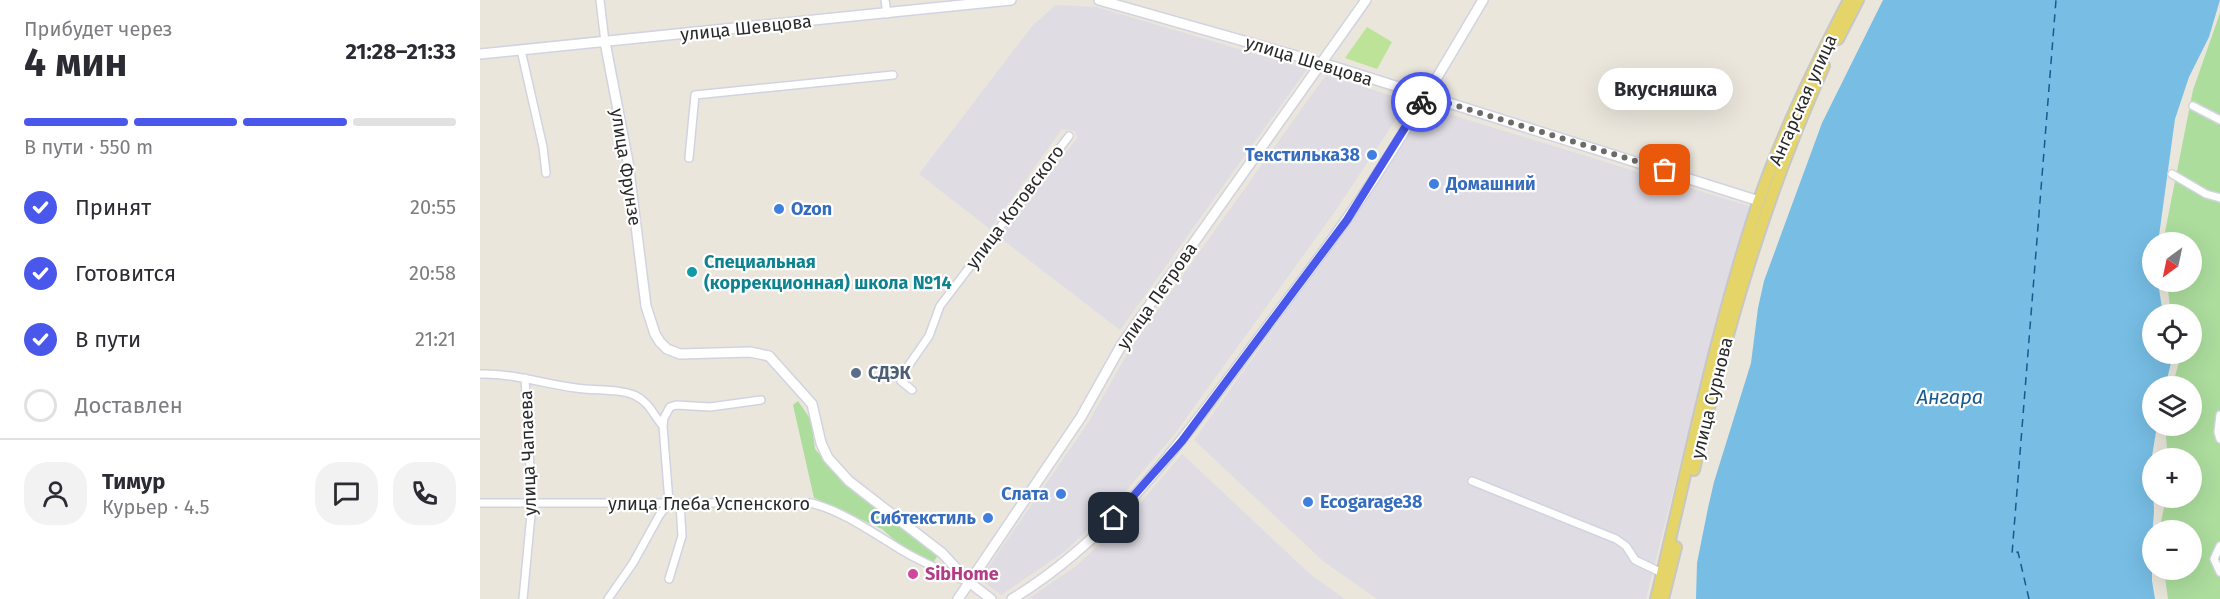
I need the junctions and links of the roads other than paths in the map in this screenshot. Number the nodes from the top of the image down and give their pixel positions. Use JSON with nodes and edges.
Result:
{"nodes":[{"id":1,"x":600,"y":0,"type":"edge"},
{"id":2,"x":885,"y":0,"type":"edge"},
{"id":3,"x":1011,"y":0,"type":"edge"},
{"id":4,"x":1099,"y":0,"type":"edge"},
{"id":5,"x":1366,"y":0,"type":"edge"},
{"id":6,"x":1483,"y":0,"type":"edge"},
{"id":7,"x":1849,"y":0,"type":"edge"},
{"id":8,"x":1858,"y":0,"type":"edge"},
{"id":9,"x":887,"y":14,"type":"junction"},
{"id":10,"x":605,"y":42,"type":"junction"},
{"id":11,"x":521,"y":50,"type":"junction"},
{"id":12,"x":480,"y":54,"type":"edge"},
{"id":13,"x":1322,"y":63,"type":"junction"},
{"id":14,"x":893,"y":75,"type":"dead end"},
{"id":15,"x":1425,"y":96,"type":"junction"},
{"id":16,"x":2193,"y":105,"type":"dead end"},
{"id":17,"x":2220,"y":120,"type":"edge"},
{"id":18,"x":1069,"y":136,"type":"dead end"},
{"id":19,"x":689,"y":158,"type":"dead end"},
{"id":20,"x":546,"y":173,"type":"dead end"},
{"id":21,"x":2172,"y":174,"type":"dead end"},
{"id":22,"x":2220,"y":198,"type":"edge"},
{"id":23,"x":1764,"y":201,"type":"junction"},
{"id":24,"x":480,"y":374,"type":"edge"},
{"id":25,"x":525,"y":378,"type":"junction"},
{"id":26,"x":912,"y":390,"type":"dead end"},
{"id":27,"x":761,"y":400,"type":"dead end"},
{"id":28,"x":2220,"y":415,"type":"edge"},
{"id":29,"x":663,"y":426,"type":"junction"},
{"id":30,"x":2220,"y":439,"type":"edge"},
{"id":31,"x":1472,"y":481,"type":"dead end"},
{"id":32,"x":669,"y":502,"type":"junction"},
{"id":33,"x":480,"y":503,"type":"edge"},
{"id":34,"x":532,"y":504,"type":"junction"},
{"id":35,"x":680,"y":504,"type":"junction"},
{"id":36,"x":2220,"y":546,"type":"edge"},
{"id":37,"x":2220,"y":572,"type":"edge"},
{"id":38,"x":1662,"y":573,"type":"junction"},
{"id":39,"x":669,"y":579,"type":"dead end"},
{"id":40,"x":969,"y":582,"type":"junction"},
{"id":41,"x":523,"y":599,"type":"edge"},
{"id":42,"x":608,"y":599,"type":"edge"},
{"id":43,"x":958,"y":599,"type":"edge"},
{"id":44,"x":991,"y":599,"type":"edge"},
{"id":45,"x":1012,"y":599,"type":"edge"},
{"id":46,"x":1656,"y":599,"type":"edge"},
{"id":47,"x":1663,"y":599,"type":"edge"}],
"edges":[{"from":1,"to":10,"type":"street","name":"улица Фрунзе"},
{"from":2,"to":9,"type":"street"},
{"from":3,"to":9,"type":"main road","name":"улица Шевцова"},
{"from":4,"to":13,"type":"main road","name":"улица Шевцова"},
{"from":5,"to":13,"type":"main road","name":"улица Петрова"},
{"from":6,"to":15,"type":"main road"},
{"from":7,"to":23,"type":"main road","name":"Ангарская улица"},
{"from":8,"to":23,"type":"main road","name":"Ангарская улица"},
{"from":9,"to":10,"type":"main road","name":"улица Шевцова"},
{"from":10,"to":11,"type":"main road","name":"улица Шевцова"},
{"from":10,"to":40,"type":"main road","name":"улица Фрунзе"},
{"from":11,"to":12,"type":"main road","name":"улица Шевцова"},
{"from":11,"to":20,"type":"street"},
{"from":13,"to":15,"type":"main road","name":"улица Шевцова"},
{"from":13,"to":40,"type":"main road","name":"улица Петрова"},
{"from":14,"to":19,"type":"street"},
{"from":15,"to":23,"type":"main road","name":"улица Шевцова"},
{"from":15,"to":45,"type":"main road"},
{"from":16,"to":17,"type":"street"},
{"from":18,"to":26,"type":"street","name":"улица Котовского"},
{"from":21,"to":22,"type":"street"},
{"from":23,"to":38,"type":"main road","name":"улица Сурнова"},
{"from":23,"to":47,"type":"main road","name":"улица Сурнова"},
{"from":24,"to":25,"type":"street"},
{"from":25,"to":29,"type":"street"},
{"from":25,"to":34,"type":"street","name":"улица Чапаева"},
{"from":27,"to":29,"type":"street"},
{"from":28,"to":30,"type":"street"},
{"from":29,"to":32,"type":"street"},
{"from":31,"to":38,"type":"street"},
{"from":32,"to":34,"type":"street","name":"улица Глеба Успенского"},
{"from":32,"to":35,"type":"street","name":"улица Глеба Успенского"},
{"from":32,"to":42,"type":"street"},
{"from":33,"to":34,"type":"street","name":"улица Глеба Успенского"},
{"from":34,"to":41,"type":"street","name":"улица Чапаева"},
{"from":35,"to":39,"type":"street"},
{"from":35,"to":40,"type":"street","name":"улица Глеба Успенского"},
{"from":36,"to":37,"type":"street"},
{"from":38,"to":46,"type":"main road","name":"улица Сурнова"},
{"from":40,"to":43,"type":"main road","name":"улица Петрова"},
{"from":40,"to":44,"type":"main road"}]}
